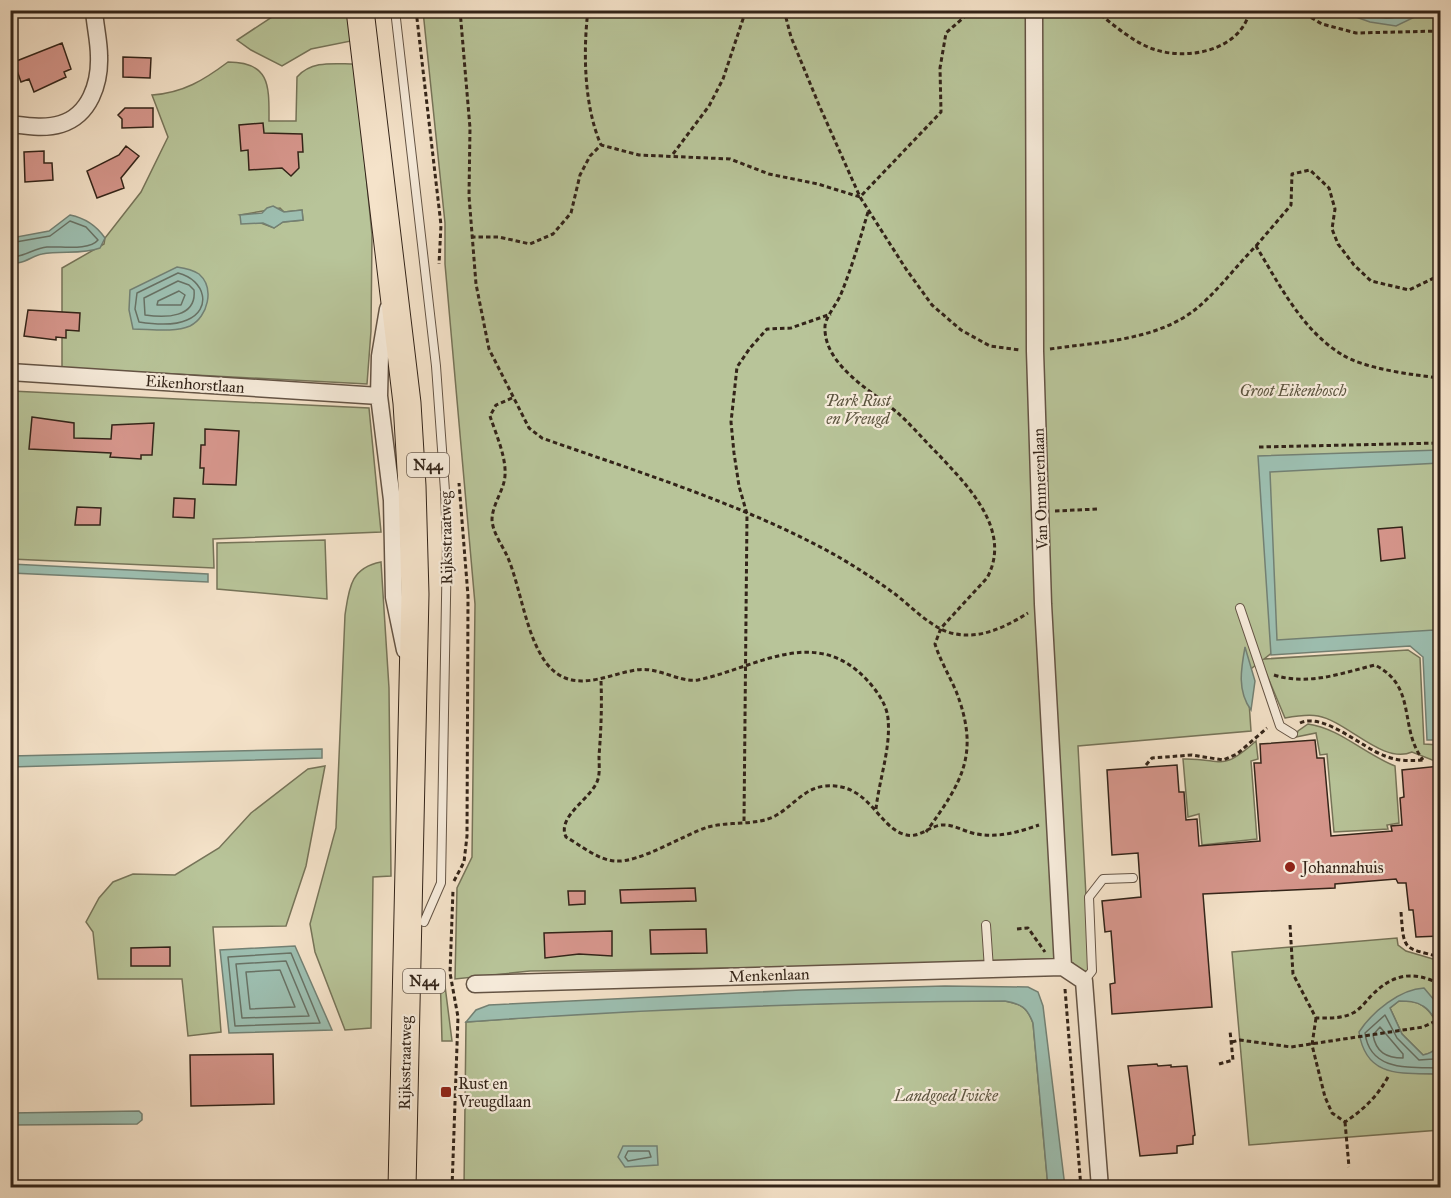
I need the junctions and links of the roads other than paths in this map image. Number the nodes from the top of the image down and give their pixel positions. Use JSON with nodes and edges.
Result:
{"nodes":[{"id":1,"x":94,"y":10,"type":"edge"},
{"id":2,"x":360,"y":10,"type":"edge"},
{"id":3,"x":378,"y":10,"type":"edge"},
{"id":4,"x":395,"y":10,"type":"edge"},
{"id":5,"x":1034,"y":10,"type":"edge"},
{"id":6,"x":10,"y":124,"type":"edge"},
{"id":7,"x":393,"y":287,"type":"junction"},
{"id":8,"x":10,"y":372,"type":"edge"},
{"id":9,"x":379,"y":396,"type":"junction"},
{"id":10,"x":1240,"y":608,"type":"dead end"},
{"id":11,"x":413,"y":686,"type":"junction"},
{"id":12,"x":1293,"y":734,"type":"dead end"},
{"id":13,"x":1133,"y":878,"type":"dead end"},
{"id":14,"x":424,"y":922,"type":"junction"},
{"id":15,"x":986,"y":926,"type":"dead end"},
{"id":16,"x":1063,"y":967,"type":"junction"},
{"id":17,"x":989,"y":969,"type":"junction"},
{"id":18,"x":1084,"y":981,"type":"junction"},
{"id":19,"x":475,"y":984,"type":"dead end"},
{"id":20,"x":402,"y":1188,"type":"edge"},
{"id":21,"x":420,"y":1188,"type":"edge"},
{"id":22,"x":1100,"y":1188,"type":"edge"}],
"edges":[{"from":1,"to":6,"type":"street"},
{"from":2,"to":7,"type":"main road","name":"Rijksstraatweg","number":"N44"},
{"from":3,"to":14,"type":"main road","name":"Rijksstraatweg","number":"N44"},
{"from":4,"to":14,"type":"lane","name":"Rijksstraatweg","number":"N44"},
{"from":5,"to":16,"type":"street","name":"Van Ommerenlaan"},
{"from":7,"to":9,"type":"street","name":"Rijksstraatweg","number":"N44"},
{"from":7,"to":11,"type":"main road","name":"Rijksstraatweg","number":"N44"},
{"from":8,"to":9,"type":"street","name":"Eikenhorstlaan"},
{"from":9,"to":11,"type":"street","name":"Rijksstraatweg","number":"N44"},
{"from":10,"to":12,"type":"lane"},
{"from":11,"to":20,"type":"main road","name":"Rijksstraatweg","number":"N44"},
{"from":13,"to":18,"type":"lane"},
{"from":14,"to":21,"type":"main road","name":"Rijksstraatweg","number":"N44"},
{"from":15,"to":17,"type":"lane"},
{"from":16,"to":17,"type":"street","name":"Menkenlaan"},
{"from":16,"to":18,"type":"street"},
{"from":17,"to":19,"type":"street","name":"Menkenlaan"},
{"from":18,"to":22,"type":"street"}]}
